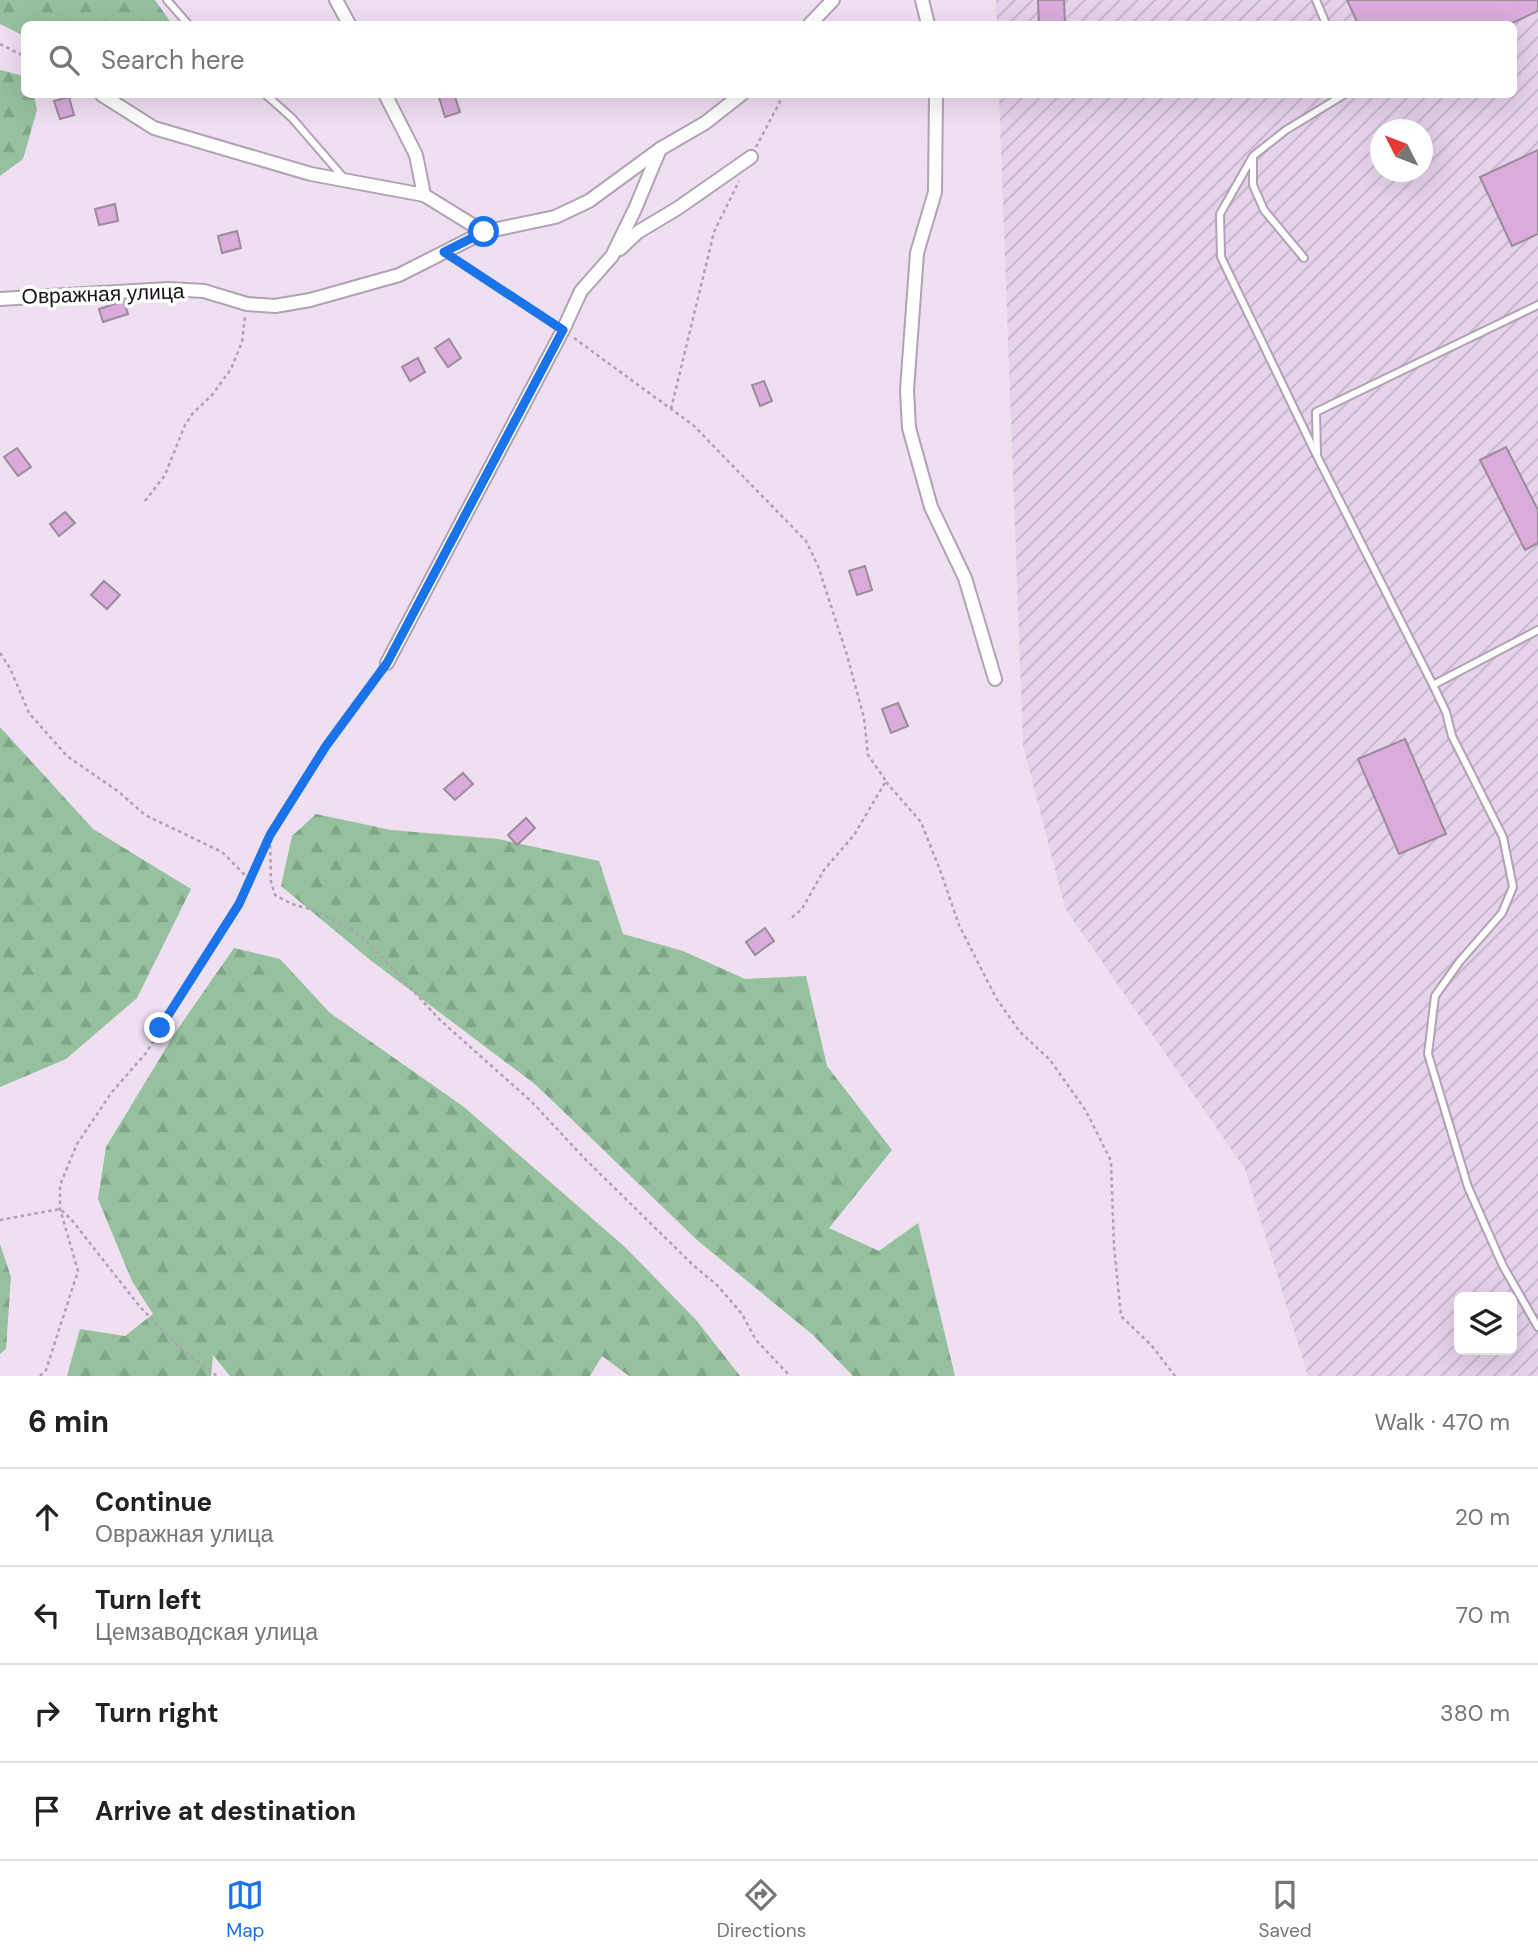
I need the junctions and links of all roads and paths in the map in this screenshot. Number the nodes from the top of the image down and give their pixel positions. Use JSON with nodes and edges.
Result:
{"nodes":[{"id":1,"x":167,"y":0,"type":"edge"},
{"id":2,"x":336,"y":0,"type":"edge"},
{"id":3,"x":833,"y":0,"type":"edge"},
{"id":4,"x":922,"y":0,"type":"edge"},
{"id":5,"x":1316,"y":0,"type":"edge"},
{"id":6,"x":185,"y":21,"type":"edge"},
{"id":7,"x":347,"y":21,"type":"edge"},
{"id":8,"x":813,"y":21,"type":"edge"},
{"id":9,"x":927,"y":21,"type":"edge"},
{"id":10,"x":1325,"y":21,"type":"edge"},
{"id":11,"x":0,"y":44,"type":"edge"},
{"id":12,"x":21,"y":54,"type":"edge"},
{"id":13,"x":107,"y":98,"type":"edge"},
{"id":14,"x":270,"y":98,"type":"edge"},
{"id":15,"x":387,"y":98,"type":"edge"},
{"id":16,"x":737,"y":98,"type":"edge"},
{"id":17,"x":782,"y":98,"type":"edge"},
{"id":18,"x":936,"y":98,"type":"edge"},
{"id":19,"x":1338,"y":98,"type":"edge"},
{"id":20,"x":660,"y":149,"type":"junction"},
{"id":21,"x":1253,"y":156,"type":"junction"},
{"id":22,"x":751,"y":157,"type":"joint"},
{"id":23,"x":346,"y":181,"type":"junction"},
{"id":24,"x":738,"y":182,"type":"dead end"},
{"id":25,"x":424,"y":195,"type":"junction"},
{"id":26,"x":484,"y":232,"type":"junction"},
{"id":27,"x":444,"y":252,"type":"junction"},
{"id":28,"x":612,"y":256,"type":"junction"},
{"id":29,"x":1304,"y":258,"type":"dead end"},
{"id":30,"x":0,"y":299,"type":"edge"},
{"id":31,"x":247,"y":304,"type":"junction"},
{"id":32,"x":1538,"y":305,"type":"edge"},
{"id":33,"x":563,"y":330,"type":"junction"},
{"id":34,"x":670,"y":409,"type":"junction"},
{"id":35,"x":1317,"y":456,"type":"junction"},
{"id":36,"x":145,"y":501,"type":"dead end"},
{"id":37,"x":1538,"y":630,"type":"edge"},
{"id":38,"x":0,"y":653,"type":"edge"},
{"id":39,"x":387,"y":663,"type":"joint"},
{"id":40,"x":995,"y":679,"type":"dead end"},
{"id":41,"x":1433,"y":685,"type":"junction"},
{"id":42,"x":886,"y":781,"type":"junction"},
{"id":43,"x":270,"y":835,"type":"junction"},
{"id":44,"x":249,"y":878,"type":"junction"},
{"id":45,"x":789,"y":920,"type":"dead end"},
{"id":46,"x":60,"y":1209,"type":"junction"},
{"id":47,"x":0,"y":1220,"type":"edge"},
{"id":48,"x":1538,"y":1327,"type":"edge"},
{"id":49,"x":40,"y":1376,"type":"edge"},
{"id":50,"x":217,"y":1376,"type":"edge"},
{"id":51,"x":790,"y":1376,"type":"edge"},
{"id":52,"x":1175,"y":1376,"type":"edge"}],
"edges":[{"from":1,"to":6,"type":"lane"},
{"from":2,"to":7,"type":"street"},
{"from":3,"to":8,"type":"street"},
{"from":4,"to":9,"type":"street"},
{"from":5,"to":10,"type":"lane"},
{"from":11,"to":12,"type":"path"},
{"from":13,"to":23,"type":"street"},
{"from":14,"to":23,"type":"lane"},
{"from":15,"to":25,"type":"street"},
{"from":16,"to":20,"type":"street","name":"Овражная улица"},
{"from":17,"to":22,"type":"path"},
{"from":18,"to":40,"type":"street"},
{"from":19,"to":21,"type":"lane"},
{"from":20,"to":26,"type":"street","name":"Овражная улица"},
{"from":20,"to":28,"type":"street"},
{"from":21,"to":29,"type":"lane"},
{"from":21,"to":35,"type":"lane"},
{"from":22,"to":28,"type":"street"},
{"from":23,"to":25,"type":"street"},
{"from":24,"to":34,"type":"path"},
{"from":25,"to":26,"type":"street"},
{"from":26,"to":27,"type":"street","name":"Овражная улица"},
{"from":27,"to":31,"type":"street","name":"Овражная улица"},
{"from":27,"to":33,"type":"path"},
{"from":28,"to":33,"type":"street"},
{"from":30,"to":31,"type":"street","name":"Овражная улица"},
{"from":31,"to":36,"type":"path"},
{"from":32,"to":35,"type":"lane"},
{"from":33,"to":34,"type":"path"},
{"from":33,"to":39,"type":"street"},
{"from":34,"to":42,"type":"path"},
{"from":35,"to":41,"type":"lane"},
{"from":37,"to":41,"type":"lane"},
{"from":38,"to":44,"type":"path"},
{"from":39,"to":43,"type":"path"},
{"from":41,"to":48,"type":"lane"},
{"from":42,"to":45,"type":"path"},
{"from":42,"to":52,"type":"path"},
{"from":43,"to":44,"type":"path"},
{"from":43,"to":51,"type":"path"},
{"from":44,"to":46,"type":"path"},
{"from":46,"to":47,"type":"path"},
{"from":46,"to":49,"type":"path"},
{"from":46,"to":50,"type":"path"}]}
